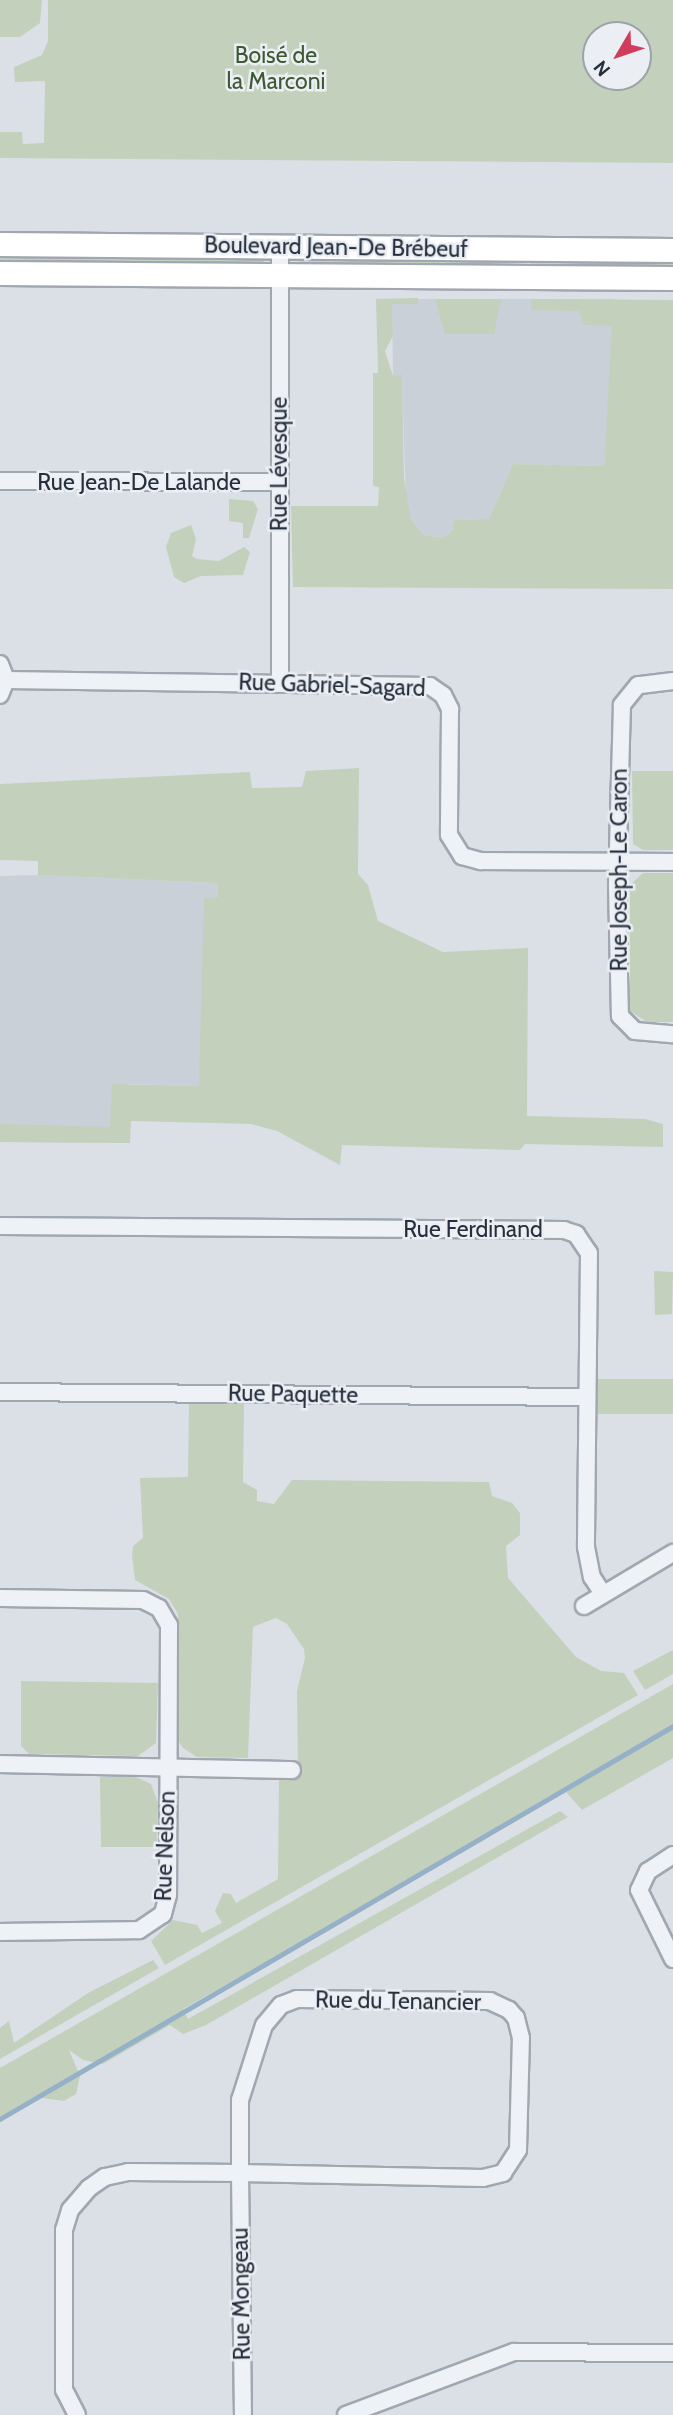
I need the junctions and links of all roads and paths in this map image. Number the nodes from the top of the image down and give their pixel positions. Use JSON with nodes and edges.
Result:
{"nodes":[{"id":1,"x":0,"y":244,"type":"edge"},
{"id":2,"x":280,"y":247,"type":"junction"},
{"id":3,"x":673,"y":250,"type":"edge"},
{"id":4,"x":0,"y":273,"type":"edge"},
{"id":5,"x":280,"y":275,"type":"junction"},
{"id":6,"x":673,"y":278,"type":"edge"},
{"id":7,"x":0,"y":481,"type":"edge"},
{"id":8,"x":278,"y":482,"type":"junction"},
{"id":9,"x":0,"y":664,"type":"edge"},
{"id":10,"x":673,"y":681,"type":"edge"},
{"id":11,"x":280,"y":682,"type":"junction"},
{"id":12,"x":3,"y":687,"type":"edge"},
{"id":13,"x":618,"y":861,"type":"junction"},
{"id":14,"x":673,"y":862,"type":"edge"},
{"id":15,"x":673,"y":1034,"type":"edge"},
{"id":16,"x":0,"y":1226,"type":"edge"},
{"id":17,"x":0,"y":1392,"type":"edge"},
{"id":18,"x":585,"y":1398,"type":"junction"},
{"id":19,"x":673,"y":1553,"type":"edge"},
{"id":20,"x":603,"y":1594,"type":"junction"},
{"id":21,"x":0,"y":1598,"type":"edge"},
{"id":22,"x":584,"y":1606,"type":"dead end"},
{"id":23,"x":0,"y":1764,"type":"edge"},
{"id":24,"x":167,"y":1767,"type":"junction"},
{"id":25,"x":292,"y":1770,"type":"dead end"},
{"id":26,"x":673,"y":1855,"type":"edge"},
{"id":27,"x":0,"y":1932,"type":"edge"},
{"id":28,"x":673,"y":1959,"type":"edge"},
{"id":29,"x":240,"y":2173,"type":"junction"},
{"id":30,"x":673,"y":2353,"type":"edge"},
{"id":31,"x":77,"y":2415,"type":"edge"},
{"id":32,"x":243,"y":2415,"type":"edge"},
{"id":33,"x":346,"y":2415,"type":"edge"}],
"edges":[{"from":1,"to":2,"type":"main road","name":"Boulevard Jean-De Brébeuf"},
{"from":2,"to":3,"type":"main road","name":"Boulevard Jean-De Brébeuf"},
{"from":2,"to":5,"type":"street","name":"Rue Lévesque"},
{"from":4,"to":5,"type":"main road","name":"Boulevard Jean-De Brébeuf"},
{"from":5,"to":6,"type":"main road","name":"Boulevard Jean-De Brébeuf"},
{"from":5,"to":8,"type":"street","name":"Rue Lévesque"},
{"from":7,"to":8,"type":"street","name":"Rue Jean-De Lalande"},
{"from":8,"to":11,"type":"street","name":"Rue Lévesque"},
{"from":9,"to":12,"type":"street","name":"Rue Gabriel-Sagard"},
{"from":10,"to":13,"type":"street","name":"Rue Joseph-Le Caron"},
{"from":11,"to":12,"type":"street","name":"Rue Gabriel-Sagard"},
{"from":11,"to":13,"type":"street","name":"Rue Gabriel-Sagard"},
{"from":13,"to":14,"type":"street","name":"Rue Gabriel-Sagard"},
{"from":13,"to":15,"type":"street","name":"Rue Joseph-Le Caron"},
{"from":16,"to":18,"type":"street","name":"Rue Ferdinand"},
{"from":17,"to":18,"type":"street","name":"Rue Paquette"},
{"from":18,"to":20,"type":"street","name":"Rue Ferdinand"},
{"from":19,"to":20,"type":"street"},
{"from":20,"to":22,"type":"street"},
{"from":21,"to":24,"type":"street","name":"Rue Nelson"},
{"from":23,"to":24,"type":"street"},
{"from":24,"to":25,"type":"street"},
{"from":24,"to":27,"type":"street","name":"Rue Nelson"},
{"from":26,"to":28,"type":"street"},
{"from":29,"to":29,"type":"street","name":"Rue du Tenancier"},
{"from":29,"to":31,"type":"street"},
{"from":29,"to":32,"type":"street","name":"Rue Mongeau"},
{"from":30,"to":33,"type":"street"}]}
